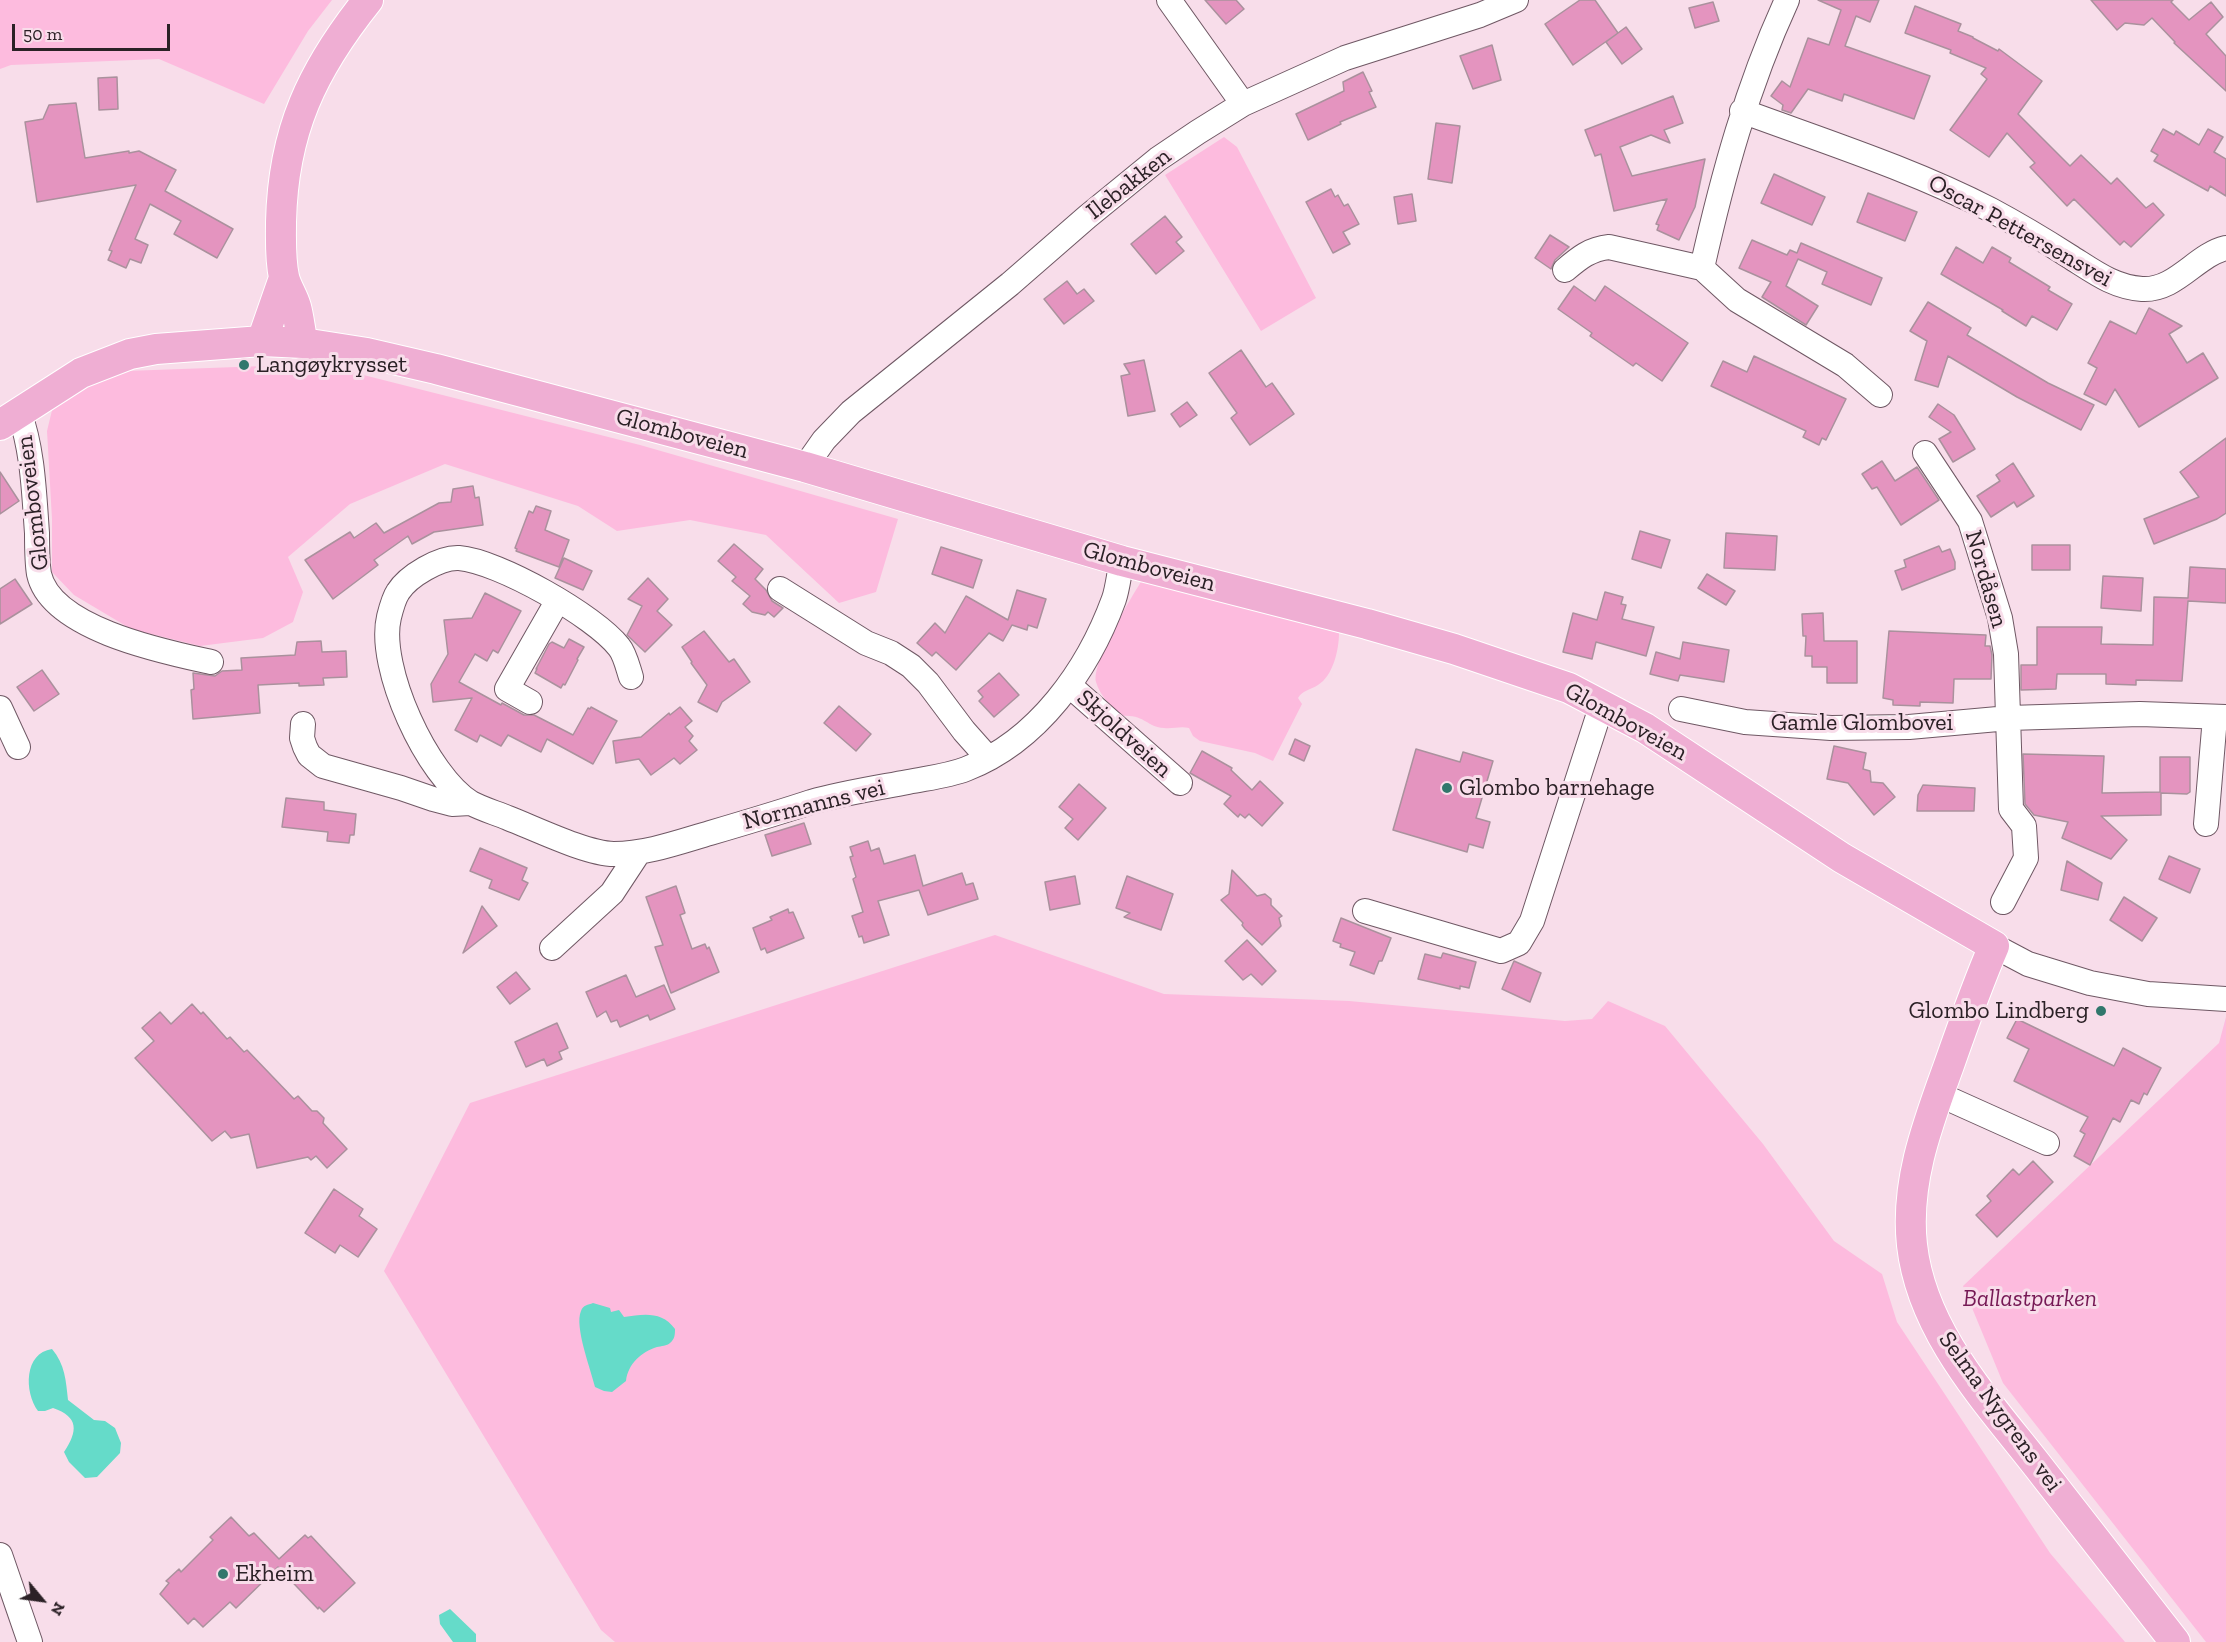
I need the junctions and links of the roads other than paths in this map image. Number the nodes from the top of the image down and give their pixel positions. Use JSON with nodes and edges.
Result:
{"nodes":[{"id":1,"x":368,"y":0,"type":"edge"},
{"id":2,"x":1169,"y":0,"type":"edge"},
{"id":3,"x":1516,"y":0,"type":"edge"},
{"id":4,"x":1787,"y":0,"type":"edge"},
{"id":5,"x":1243,"y":104,"type":"junction"},
{"id":6,"x":1742,"y":111,"type":"junction"},
{"id":7,"x":2226,"y":248,"type":"edge"},
{"id":8,"x":1702,"y":268,"type":"junction"},
{"id":9,"x":1565,"y":270,"type":"dead end"},
{"id":10,"x":284,"y":278,"type":"junction"},
{"id":11,"x":262,"y":341,"type":"junction"},
{"id":12,"x":303,"y":343,"type":"junction"},
{"id":13,"x":1880,"y":395,"type":"dead end"},
{"id":14,"x":10,"y":419,"type":"edge"},
{"id":15,"x":1925,"y":453,"type":"dead end"},
{"id":16,"x":805,"y":467,"type":"junction"},
{"id":17,"x":1122,"y":561,"type":"junction"},
{"id":18,"x":780,"y":589,"type":"dead end"},
{"id":19,"x":558,"y":600,"type":"junction"},
{"id":20,"x":211,"y":662,"type":"dead end"},
{"id":21,"x":631,"y":677,"type":"dead end"},
{"id":22,"x":1069,"y":685,"type":"junction"},
{"id":23,"x":530,"y":702,"type":"dead end"},
{"id":24,"x":1602,"y":704,"type":"junction"},
{"id":25,"x":0,"y":708,"type":"edge"},
{"id":26,"x":1681,"y":709,"type":"dead end"},
{"id":27,"x":2221,"y":717,"type":"edge"},
{"id":28,"x":2009,"y":718,"type":"junction"},
{"id":29,"x":303,"y":724,"type":"dead end"},
{"id":30,"x":18,"y":747,"type":"dead end"},
{"id":31,"x":988,"y":758,"type":"junction"},
{"id":32,"x":1180,"y":783,"type":"dead end"},
{"id":33,"x":470,"y":802,"type":"junction"},
{"id":34,"x":2206,"y":824,"type":"dead end"},
{"id":35,"x":639,"y":852,"type":"junction"},
{"id":36,"x":2002,"y":902,"type":"dead end"},
{"id":37,"x":1365,"y":911,"type":"dead end"},
{"id":38,"x":1994,"y":946,"type":"junction"},
{"id":39,"x":552,"y":948,"type":"dead end"},
{"id":40,"x":2226,"y":999,"type":"edge"},
{"id":41,"x":1938,"y":1094,"type":"junction"},
{"id":42,"x":2047,"y":1143,"type":"dead end"},
{"id":43,"x":0,"y":1555,"type":"edge"},
{"id":44,"x":30,"y":1642,"type":"edge"},
{"id":45,"x":2175,"y":1642,"type":"edge"}],
"edges":[{"from":1,"to":10,"type":"main road"},
{"from":2,"to":5,"type":"street"},
{"from":3,"to":5,"type":"street","name":"Ilebakken"},
{"from":4,"to":6,"type":"street"},
{"from":5,"to":16,"type":"street","name":"Ilebakken"},
{"from":6,"to":7,"type":"street","name":"Oscar Pettersensvei"},
{"from":6,"to":8,"type":"street"},
{"from":8,"to":9,"type":"street"},
{"from":8,"to":13,"type":"street"},
{"from":10,"to":11,"type":"main road"},
{"from":10,"to":12,"type":"main road"},
{"from":11,"to":12,"type":"main road","name":"Glomboveien"},
{"from":11,"to":14,"type":"main road","name":"Glomboveien"},
{"from":12,"to":16,"type":"main road","name":"Glomboveien"},
{"from":14,"to":20,"type":"street","name":"Glomboveien"},
{"from":15,"to":28,"type":"street","name":"Nordåsen"},
{"from":16,"to":17,"type":"main road","name":"Glomboveien"},
{"from":17,"to":22,"type":"street","name":"Normanns vei"},
{"from":17,"to":24,"type":"main road","name":"Glomboveien"},
{"from":18,"to":31,"type":"street"},
{"from":19,"to":21,"type":"street","name":"Normanns vei"},
{"from":19,"to":23,"type":"street"},
{"from":19,"to":33,"type":"street","name":"Normanns vei"},
{"from":22,"to":31,"type":"street","name":"Normanns vei"},
{"from":22,"to":32,"type":"street","name":"Skjoldveien"},
{"from":24,"to":37,"type":"street"},
{"from":24,"to":38,"type":"main road","name":"Glomboveien"},
{"from":25,"to":30,"type":"street"},
{"from":26,"to":28,"type":"street","name":"Gamle Glombovei"},
{"from":27,"to":28,"type":"street","name":"Gamle Glombovei"},
{"from":27,"to":34,"type":"street","name":"Gamle Glombovei"},
{"from":28,"to":36,"type":"street"},
{"from":29,"to":33,"type":"street","name":"Normanns vei"},
{"from":31,"to":35,"type":"street","name":"Normanns vei"},
{"from":33,"to":35,"type":"street","name":"Normanns vei"},
{"from":35,"to":39,"type":"street"},
{"from":38,"to":40,"type":"street","name":"Glomboveien"},
{"from":38,"to":41,"type":"main road","name":"Selma Nygrens vei"},
{"from":41,"to":42,"type":"street"},
{"from":41,"to":45,"type":"main road","name":"Selma Nygrens vei"},
{"from":43,"to":44,"type":"street"}]}
